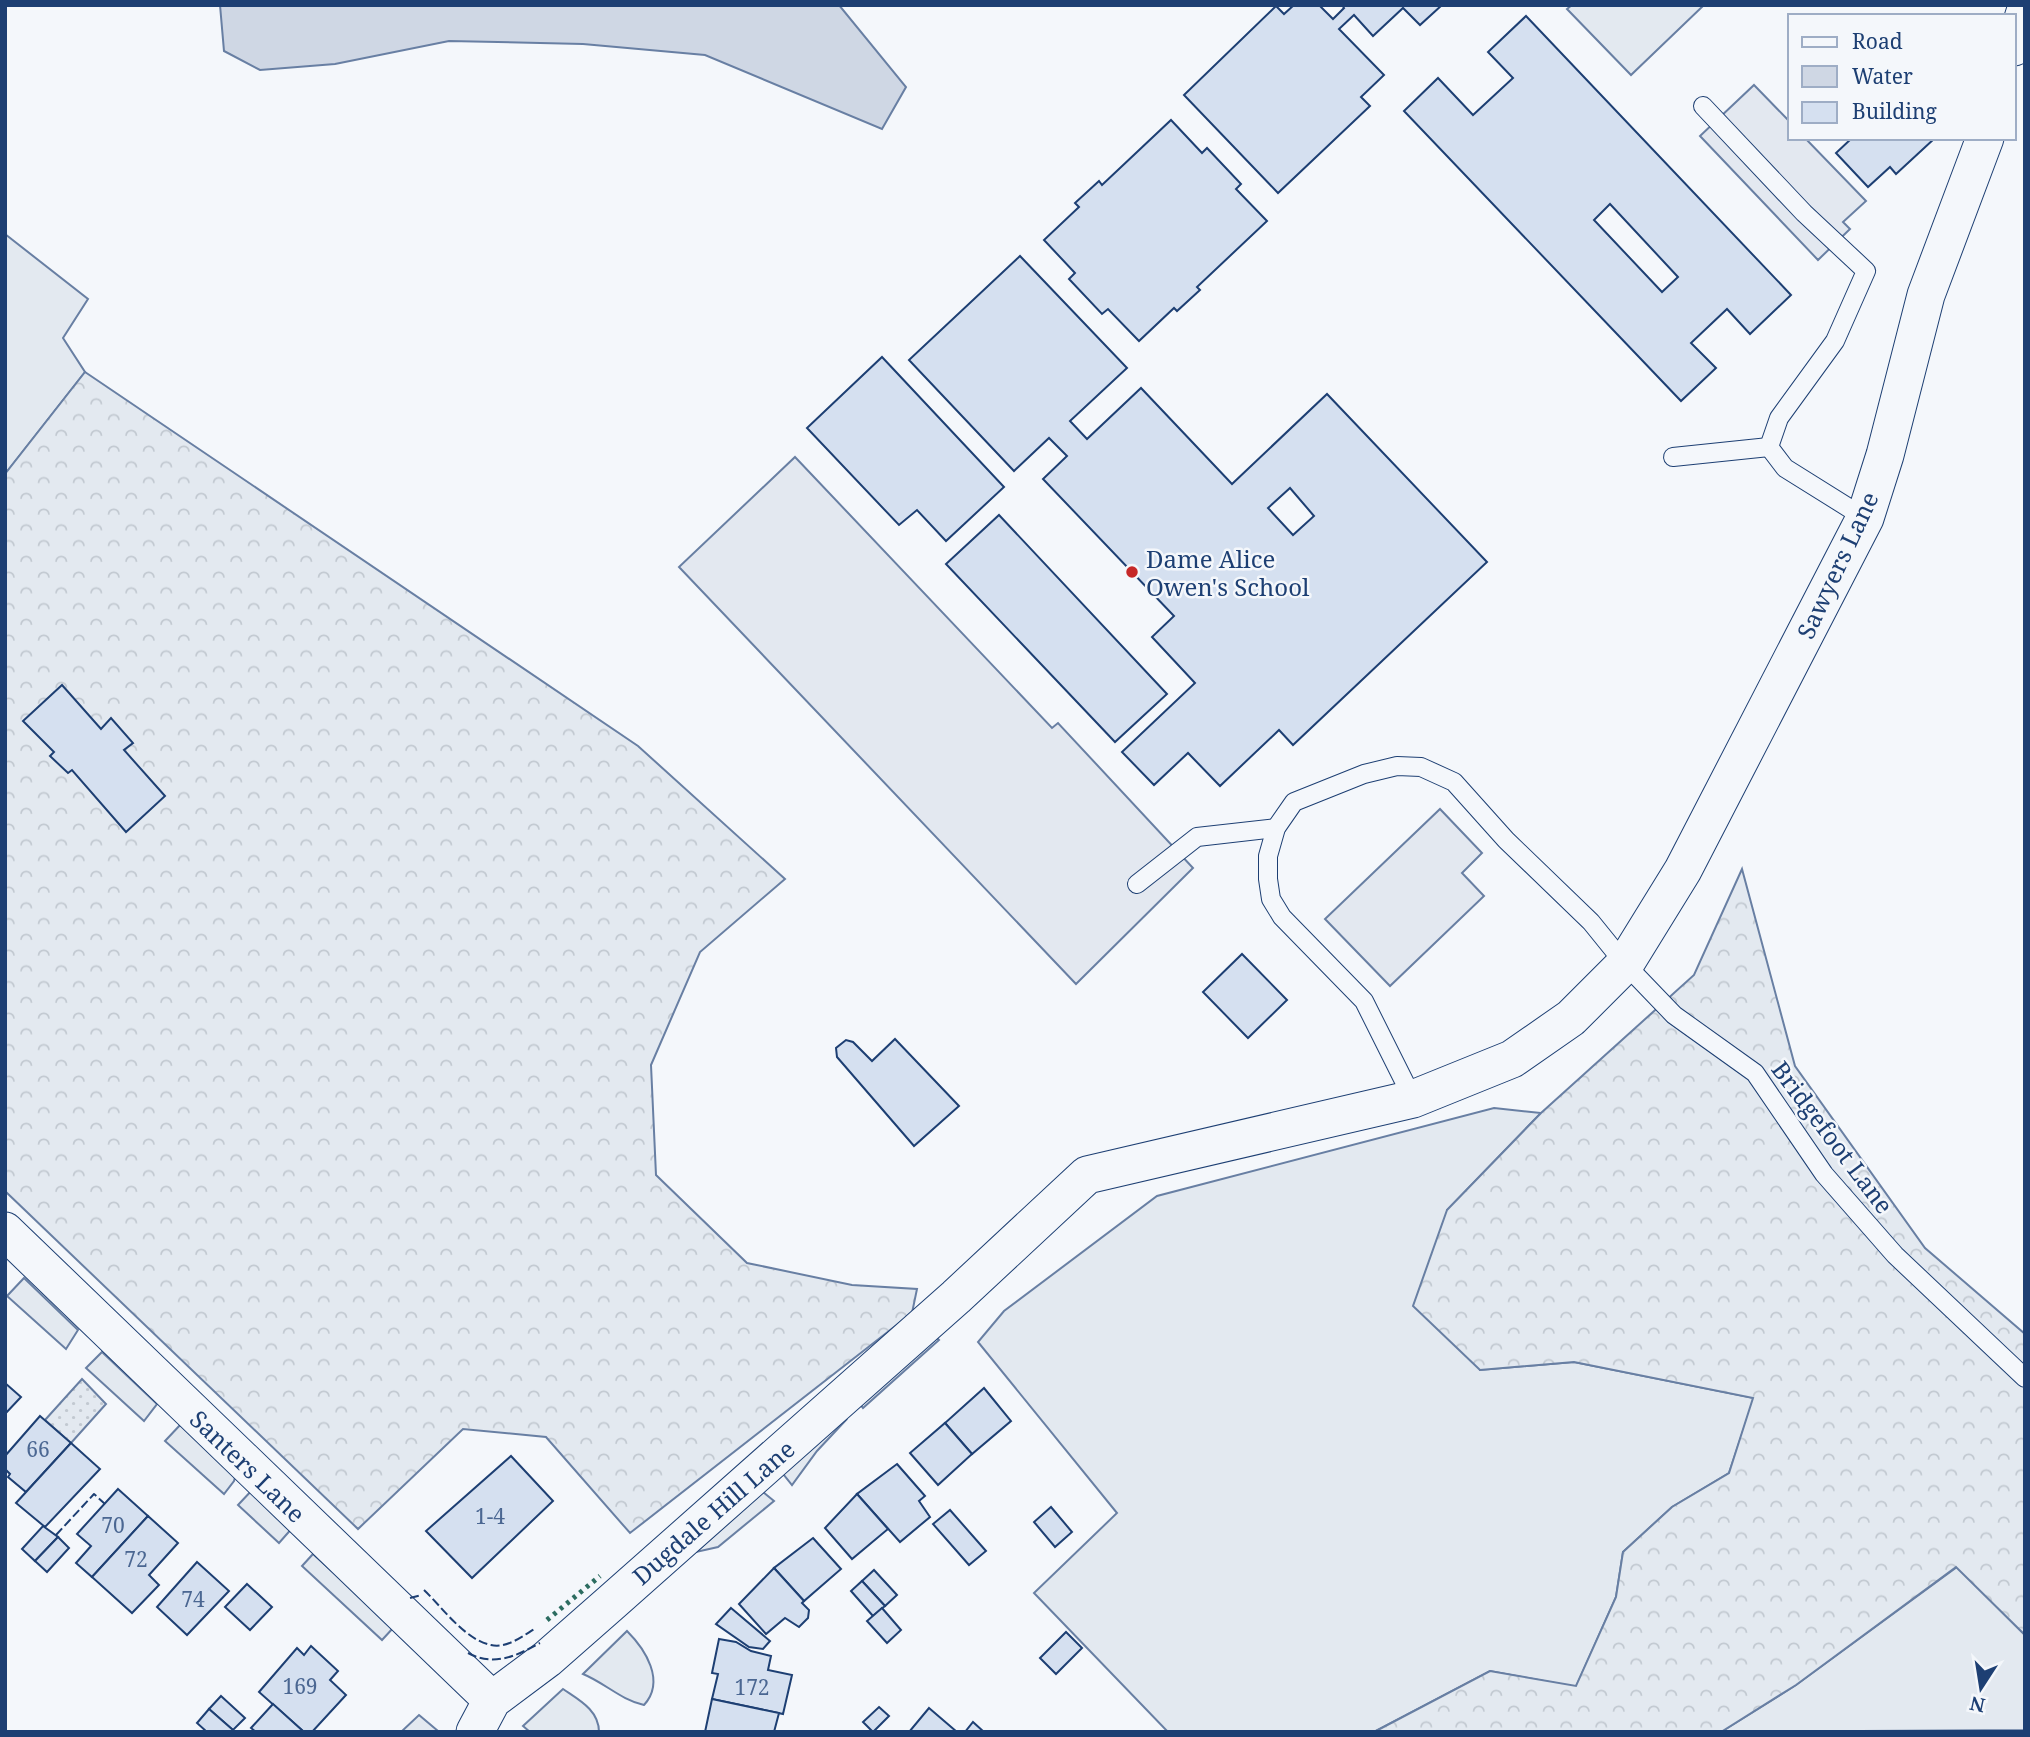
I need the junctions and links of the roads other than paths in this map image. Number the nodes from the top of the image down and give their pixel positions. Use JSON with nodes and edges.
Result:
{"nodes":[{"id":1,"x":2025,"y":12,"type":"edge"},
{"id":2,"x":2016,"y":41,"type":"edge"},
{"id":3,"x":1703,"y":106,"type":"dead end"},
{"id":4,"x":1984,"y":140,"type":"edge"},
{"id":5,"x":1769,"y":447,"type":"junction"},
{"id":6,"x":1673,"y":457,"type":"dead end"},
{"id":7,"x":1865,"y":518,"type":"junction"},
{"id":8,"x":1276,"y":828,"type":"junction"},
{"id":9,"x":1138,"y":884,"type":"dead end"},
{"id":10,"x":1626,"y":964,"type":"junction"},
{"id":11,"x":1413,"y":1099,"type":"junction"},
{"id":12,"x":5,"y":1231,"type":"edge"},
{"id":13,"x":2025,"y":1378,"type":"edge"},
{"id":14,"x":492,"y":1700,"type":"junction"},
{"id":15,"x":475,"y":1732,"type":"edge"}],
"edges":[{"from":1,"to":2,"type":"street"},
{"from":3,"to":5,"type":"lane"},
{"from":4,"to":7,"type":"street","name":"Sawyers Lane"},
{"from":5,"to":6,"type":"lane"},
{"from":5,"to":7,"type":"lane"},
{"from":7,"to":10,"type":"street","name":"Sawyers Lane"},
{"from":8,"to":9,"type":"lane"},
{"from":8,"to":10,"type":"lane","name":"Bridgefoot Lane"},
{"from":8,"to":11,"type":"lane"},
{"from":10,"to":11,"type":"street","name":"Sawyers Lane"},
{"from":10,"to":13,"type":"lane","name":"Bridgefoot Lane"},
{"from":11,"to":14,"type":"street","name":"Dugdale Hill Lane"},
{"from":12,"to":14,"type":"street","name":"Santers Lane"},
{"from":14,"to":15,"type":"street","name":"Dugdale Hill Lane"}]}
